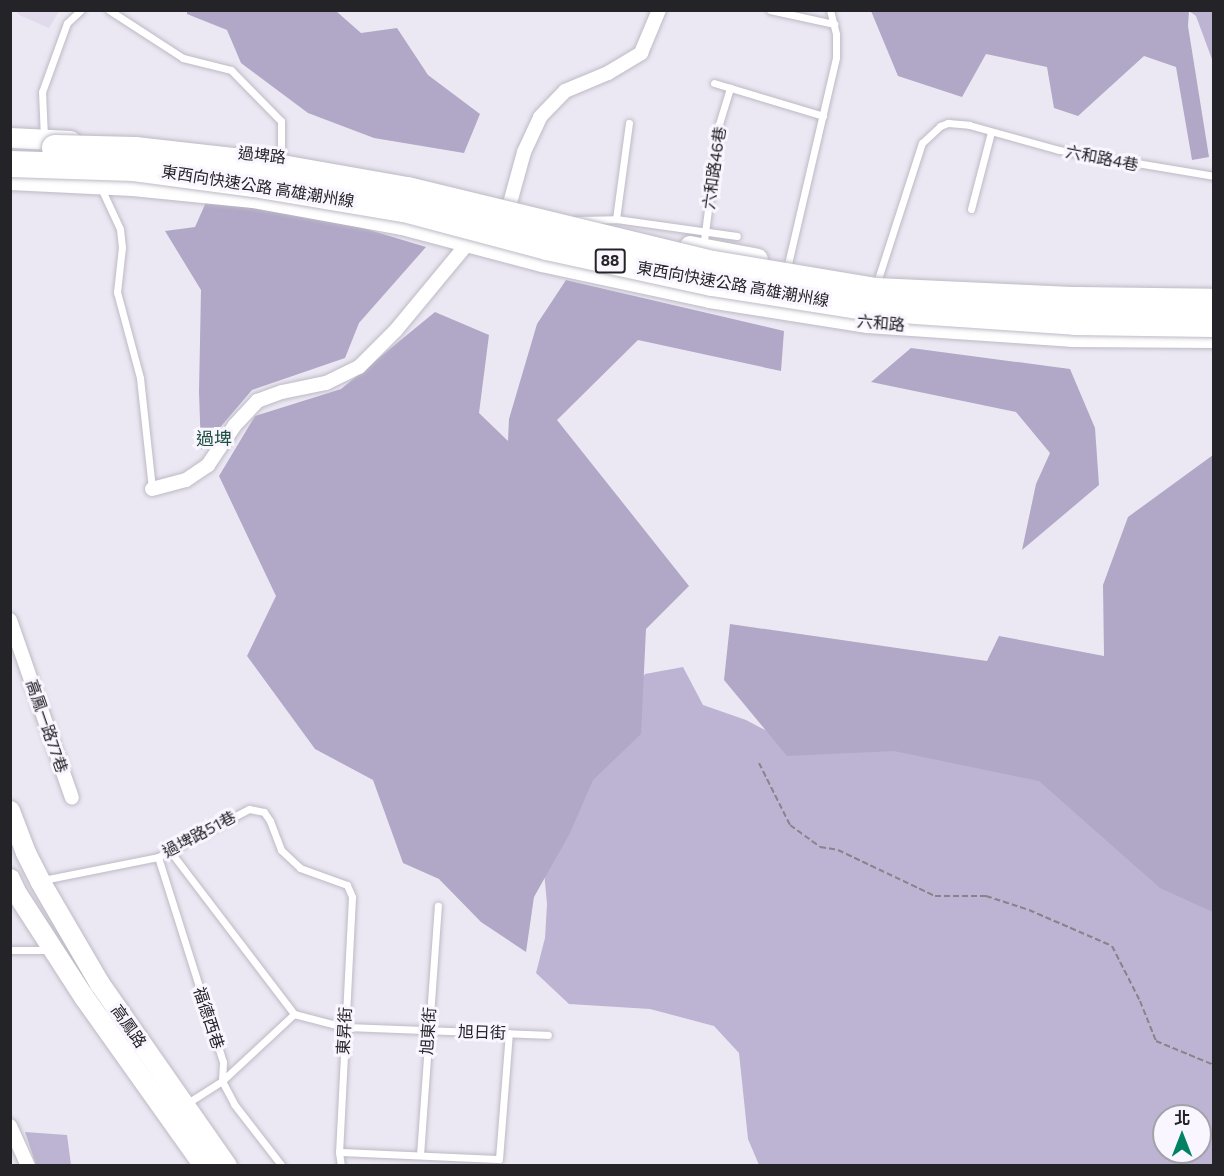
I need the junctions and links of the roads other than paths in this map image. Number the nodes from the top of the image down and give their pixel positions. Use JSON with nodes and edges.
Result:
{"nodes":[{"id":1,"x":81,"y":10,"type":"edge"},
{"id":2,"x":109,"y":10,"type":"edge"},
{"id":3,"x":659,"y":10,"type":"edge"},
{"id":4,"x":770,"y":10,"type":"edge"},
{"id":5,"x":830,"y":10,"type":"edge"},
{"id":6,"x":834,"y":24,"type":"junction"},
{"id":7,"x":714,"y":83,"type":"dead end"},
{"id":8,"x":730,"y":88,"type":"junction"},
{"id":9,"x":823,"y":116,"type":"junction"},
{"id":10,"x":629,"y":123,"type":"dead end"},
{"id":11,"x":991,"y":132,"type":"junction"},
{"id":12,"x":10,"y":138,"type":"edge"},
{"id":13,"x":44,"y":140,"type":"junction"},
{"id":14,"x":10,"y":147,"type":"edge"},
{"id":15,"x":281,"y":156,"type":"junction"},
{"id":16,"x":10,"y":164,"type":"edge"},
{"id":17,"x":1214,"y":176,"type":"edge"},
{"id":18,"x":10,"y":180,"type":"edge"},
{"id":19,"x":99,"y":184,"type":"junction"},
{"id":20,"x":510,"y":203,"type":"junction"},
{"id":21,"x":971,"y":208,"type":"dead end"},
{"id":22,"x":616,"y":219,"type":"junction"},
{"id":23,"x":577,"y":220,"type":"junction"},
{"id":24,"x":737,"y":236,"type":"dead end"},
{"id":25,"x":704,"y":239,"type":"junction"},
{"id":26,"x":469,"y":241,"type":"junction"},
{"id":27,"x":788,"y":264,"type":"junction"},
{"id":28,"x":878,"y":279,"type":"junction"},
{"id":29,"x":1214,"y":291,"type":"edge"},
{"id":30,"x":1214,"y":302,"type":"edge"},
{"id":31,"x":1214,"y":324,"type":"edge"},
{"id":32,"x":1214,"y":338,"type":"edge"},
{"id":33,"x":152,"y":489,"type":"joint"},
{"id":34,"x":10,"y":620,"type":"edge"},
{"id":35,"x":72,"y":798,"type":"dead end"},
{"id":36,"x":10,"y":811,"type":"edge"},
{"id":37,"x":170,"y":851,"type":"junction"},
{"id":38,"x":158,"y":857,"type":"junction"},
{"id":39,"x":40,"y":881,"type":"junction"},
{"id":40,"x":13,"y":886,"type":"edge"},
{"id":41,"x":352,"y":897,"type":"joint"},
{"id":42,"x":438,"y":906,"type":"dead end"},
{"id":43,"x":10,"y":950,"type":"edge"},
{"id":44,"x":54,"y":950,"type":"junction"},
{"id":45,"x":294,"y":1014,"type":"junction"},
{"id":46,"x":344,"y":1027,"type":"junction"},
{"id":47,"x":428,"y":1030,"type":"junction"},
{"id":48,"x":509,"y":1033,"type":"junction"},
{"id":49,"x":548,"y":1035,"type":"dead end"},
{"id":50,"x":222,"y":1081,"type":"junction"},
{"id":51,"x":176,"y":1110,"type":"junction"},
{"id":52,"x":10,"y":1126,"type":"edge"},
{"id":53,"x":339,"y":1152,"type":"junction"},
{"id":54,"x":420,"y":1155,"type":"junction"},
{"id":55,"x":28,"y":1166,"type":"edge"},
{"id":56,"x":204,"y":1166,"type":"edge"},
{"id":57,"x":227,"y":1166,"type":"edge"},
{"id":58,"x":282,"y":1166,"type":"edge"},
{"id":59,"x":341,"y":1166,"type":"edge"}],
"edges":[{"from":1,"to":13,"type":"lane"},
{"from":2,"to":15,"type":"lane"},
{"from":3,"to":20,"type":"street"},
{"from":4,"to":6,"type":"lane"},
{"from":5,"to":6,"type":"lane"},
{"from":6,"to":9,"type":"lane"},
{"from":7,"to":8,"type":"lane"},
{"from":8,"to":9,"type":"lane"},
{"from":8,"to":25,"type":"lane","name":"六和路46巷"},
{"from":9,"to":27,"type":"lane"},
{"from":10,"to":22,"type":"lane"},
{"from":11,"to":17,"type":"lane","name":"六和路4巷"},
{"from":11,"to":21,"type":"lane"},
{"from":11,"to":28,"type":"lane","name":"六和路4巷"},
{"from":12,"to":13,"type":"main road","name":"過埤路"},
{"from":13,"to":15,"type":"main road","name":"過埤路"},
{"from":14,"to":30,"type":"highway","name":"東西向快速公路 高雄潮州線","number":"88","bridge":true},
{"from":15,"to":20,"type":"main road","name":"過埤路"},
{"from":16,"to":31,"type":"highway","name":"東西向快速公路 高雄潮州線","number":"88","bridge":true},
{"from":18,"to":19,"type":"main road"},
{"from":19,"to":26,"type":"main road"},
{"from":19,"to":33,"type":"lane"},
{"from":20,"to":23,"type":"main road"},
{"from":20,"to":26,"type":"street"},
{"from":22,"to":23,"type":"lane"},
{"from":22,"to":25,"type":"lane"},
{"from":23,"to":25,"type":"main road"},
{"from":24,"to":25,"type":"lane"},
{"from":25,"to":27,"type":"main road"},
{"from":26,"to":32,"type":"main road","name":"六和路"},
{"from":26,"to":33,"type":"street"},
{"from":27,"to":28,"type":"main road"},
{"from":28,"to":29,"type":"main road"},
{"from":34,"to":35,"type":"street","name":"高鳳一路77巷"},
{"from":36,"to":39,"type":"main road","name":"高鳳路"},
{"from":37,"to":38,"type":"lane","name":"過埤路51巷"},
{"from":37,"to":41,"type":"lane","name":"過埤路51巷"},
{"from":37,"to":45,"type":"lane"},
{"from":38,"to":39,"type":"lane","name":"過埤路51巷"},
{"from":38,"to":50,"type":"lane","name":"福德西巷"},
{"from":39,"to":51,"type":"main road","name":"高鳳路"},
{"from":40,"to":44,"type":"main road","name":"高鳳路"},
{"from":41,"to":46,"type":"lane","name":"東昇街"},
{"from":42,"to":47,"type":"lane","name":"旭東街"},
{"from":43,"to":44,"type":"lane"},
{"from":44,"to":51,"type":"main road","name":"高鳳路"},
{"from":45,"to":46,"type":"lane","name":"旭日街"},
{"from":45,"to":50,"type":"lane"},
{"from":46,"to":47,"type":"lane","name":"旭日街"},
{"from":46,"to":53,"type":"lane","name":"東昇街"},
{"from":47,"to":48,"type":"lane","name":"旭日街"},
{"from":47,"to":54,"type":"lane","name":"旭東街"},
{"from":48,"to":49,"type":"lane","name":"旭日街"},
{"from":48,"to":54,"type":"lane"},
{"from":50,"to":51,"type":"lane"},
{"from":50,"to":58,"type":"lane","name":"福德西巷"},
{"from":51,"to":56,"type":"main road","name":"高鳳路"},
{"from":51,"to":57,"type":"main road","name":"高鳳路"},
{"from":52,"to":55,"type":"street"},
{"from":53,"to":54,"type":"lane"},
{"from":53,"to":59,"type":"lane","name":"東昇街"}]}
